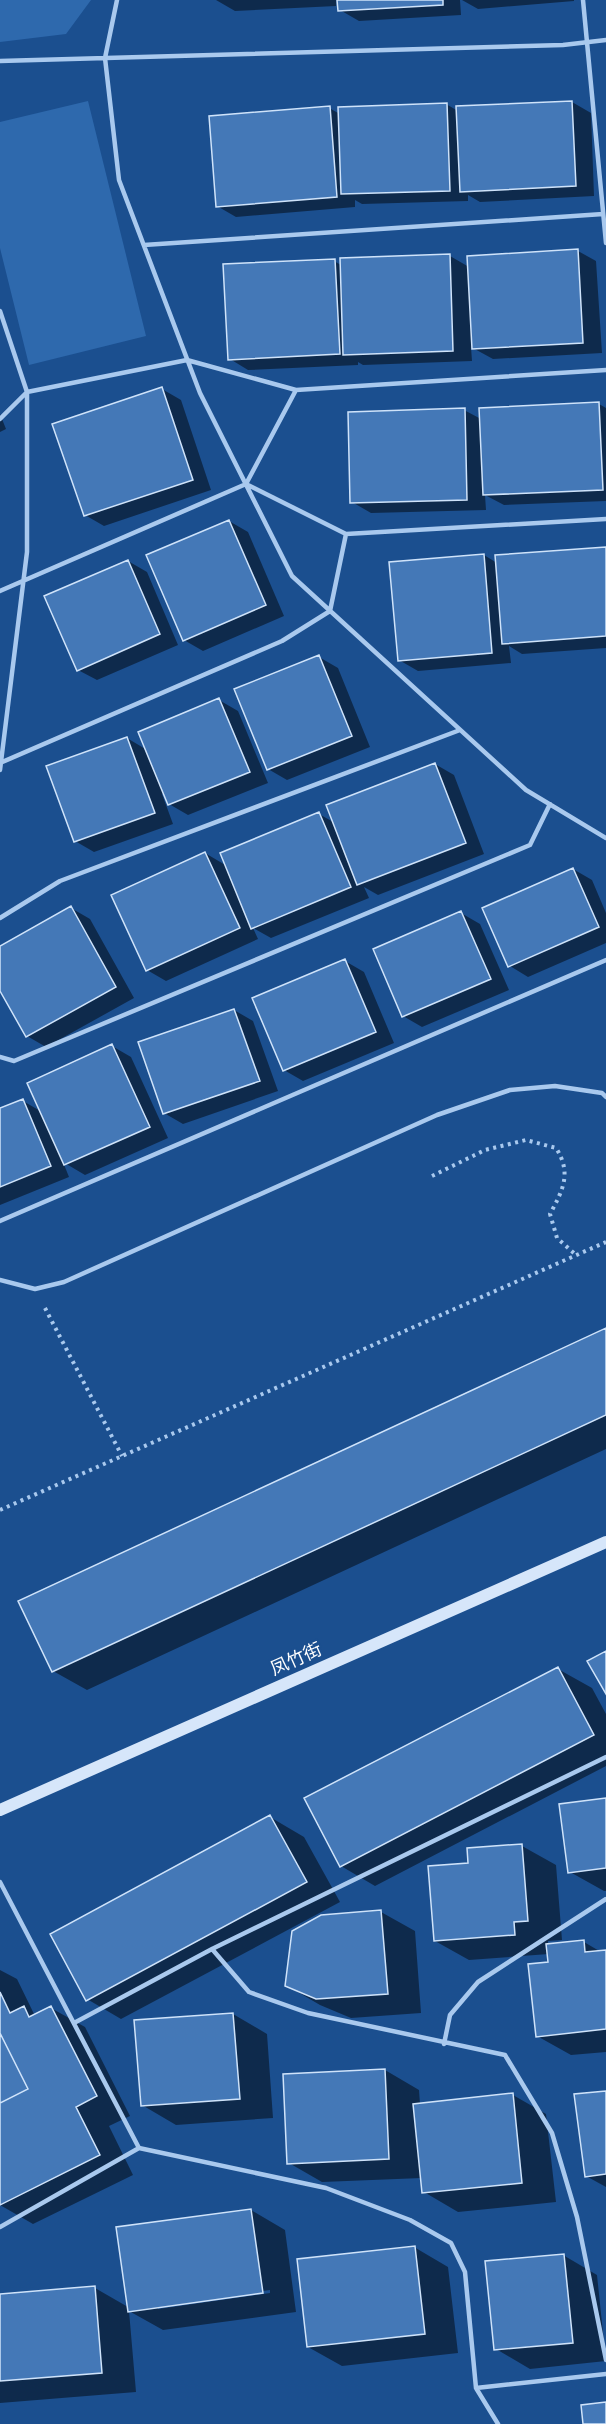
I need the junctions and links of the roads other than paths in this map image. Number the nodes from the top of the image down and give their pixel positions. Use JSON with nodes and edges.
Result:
{"nodes":[{"id":1,"x":117,"y":0,"type":"edge"},
{"id":2,"x":583,"y":0,"type":"edge"},
{"id":3,"x":606,"y":40,"type":"edge"},
{"id":4,"x":587,"y":42,"type":"junction"},
{"id":5,"x":105,"y":58,"type":"junction"},
{"id":6,"x":0,"y":61,"type":"edge"},
{"id":7,"x":603,"y":214,"type":"junction"},
{"id":8,"x":606,"y":243,"type":"edge"},
{"id":9,"x":144,"y":245,"type":"junction"},
{"id":10,"x":0,"y":311,"type":"edge"},
{"id":11,"x":187,"y":360,"type":"junction"},
{"id":12,"x":606,"y":370,"type":"edge"},
{"id":13,"x":296,"y":390,"type":"junction"},
{"id":14,"x":27,"y":392,"type":"junction"},
{"id":15,"x":0,"y":419,"type":"edge"},
{"id":16,"x":246,"y":484,"type":"junction"},
{"id":17,"x":606,"y":519,"type":"edge"},
{"id":18,"x":346,"y":534,"type":"junction"},
{"id":19,"x":24,"y":581,"type":"junction"},
{"id":20,"x":0,"y":591,"type":"edge"},
{"id":21,"x":330,"y":611,"type":"junction"},
{"id":22,"x":460,"y":730,"type":"junction"},
{"id":23,"x":1,"y":762,"type":"edge"},
{"id":24,"x":0,"y":770,"type":"edge"},
{"id":25,"x":550,"y":804,"type":"junction"},
{"id":26,"x":606,"y":838,"type":"edge"},
{"id":27,"x":0,"y":918,"type":"edge"},
{"id":28,"x":606,"y":960,"type":"edge"},
{"id":29,"x":0,"y":1057,"type":"edge"},
{"id":30,"x":606,"y":1097,"type":"edge"},
{"id":31,"x":0,"y":1221,"type":"edge"},
{"id":32,"x":0,"y":1280,"type":"edge"},
{"id":33,"x":606,"y":1542,"type":"edge"},
{"id":34,"x":606,"y":1757,"type":"edge"},
{"id":35,"x":0,"y":1810,"type":"edge"},
{"id":36,"x":0,"y":1882,"type":"edge"},
{"id":37,"x":606,"y":1899,"type":"edge"},
{"id":38,"x":212,"y":1949,"type":"junction"},
{"id":39,"x":74,"y":2023,"type":"junction"},
{"id":40,"x":444,"y":2044,"type":"junction"},
{"id":41,"x":139,"y":2148,"type":"junction"},
{"id":42,"x":0,"y":2227,"type":"edge"},
{"id":43,"x":606,"y":2360,"type":"edge"},
{"id":44,"x":606,"y":2374,"type":"edge"},
{"id":45,"x":476,"y":2388,"type":"junction"},
{"id":46,"x":498,"y":2424,"type":"edge"}],
"edges":[{"from":1,"to":5,"type":"lane"},
{"from":2,"to":4,"type":"lane"},
{"from":3,"to":4,"type":"lane"},
{"from":4,"to":5,"type":"lane"},
{"from":4,"to":7,"type":"lane"},
{"from":5,"to":6,"type":"lane"},
{"from":5,"to":9,"type":"lane"},
{"from":7,"to":8,"type":"lane"},
{"from":7,"to":9,"type":"lane"},
{"from":9,"to":11,"type":"lane"},
{"from":10,"to":14,"type":"lane"},
{"from":11,"to":13,"type":"lane"},
{"from":11,"to":14,"type":"lane"},
{"from":11,"to":16,"type":"lane"},
{"from":12,"to":13,"type":"lane"},
{"from":13,"to":16,"type":"lane"},
{"from":14,"to":15,"type":"lane"},
{"from":14,"to":19,"type":"lane"},
{"from":16,"to":18,"type":"lane"},
{"from":16,"to":19,"type":"lane"},
{"from":16,"to":21,"type":"lane"},
{"from":17,"to":18,"type":"lane"},
{"from":18,"to":21,"type":"lane"},
{"from":19,"to":20,"type":"lane"},
{"from":19,"to":23,"type":"lane"},
{"from":21,"to":22,"type":"lane"},
{"from":21,"to":23,"type":"lane"},
{"from":22,"to":25,"type":"lane"},
{"from":22,"to":27,"type":"lane"},
{"from":23,"to":24,"type":"lane"},
{"from":25,"to":26,"type":"lane"},
{"from":25,"to":29,"type":"lane"},
{"from":28,"to":31,"type":"lane"},
{"from":30,"to":32,"type":"lane"},
{"from":33,"to":35,"type":"street","name":"凤竹街"},
{"from":34,"to":38,"type":"lane"},
{"from":36,"to":39,"type":"lane"},
{"from":37,"to":40,"type":"lane"},
{"from":38,"to":39,"type":"lane"},
{"from":38,"to":40,"type":"lane"},
{"from":39,"to":41,"type":"lane"},
{"from":40,"to":43,"type":"lane"},
{"from":41,"to":42,"type":"lane"},
{"from":41,"to":45,"type":"lane"},
{"from":44,"to":45,"type":"lane"},
{"from":45,"to":46,"type":"lane"}]}
